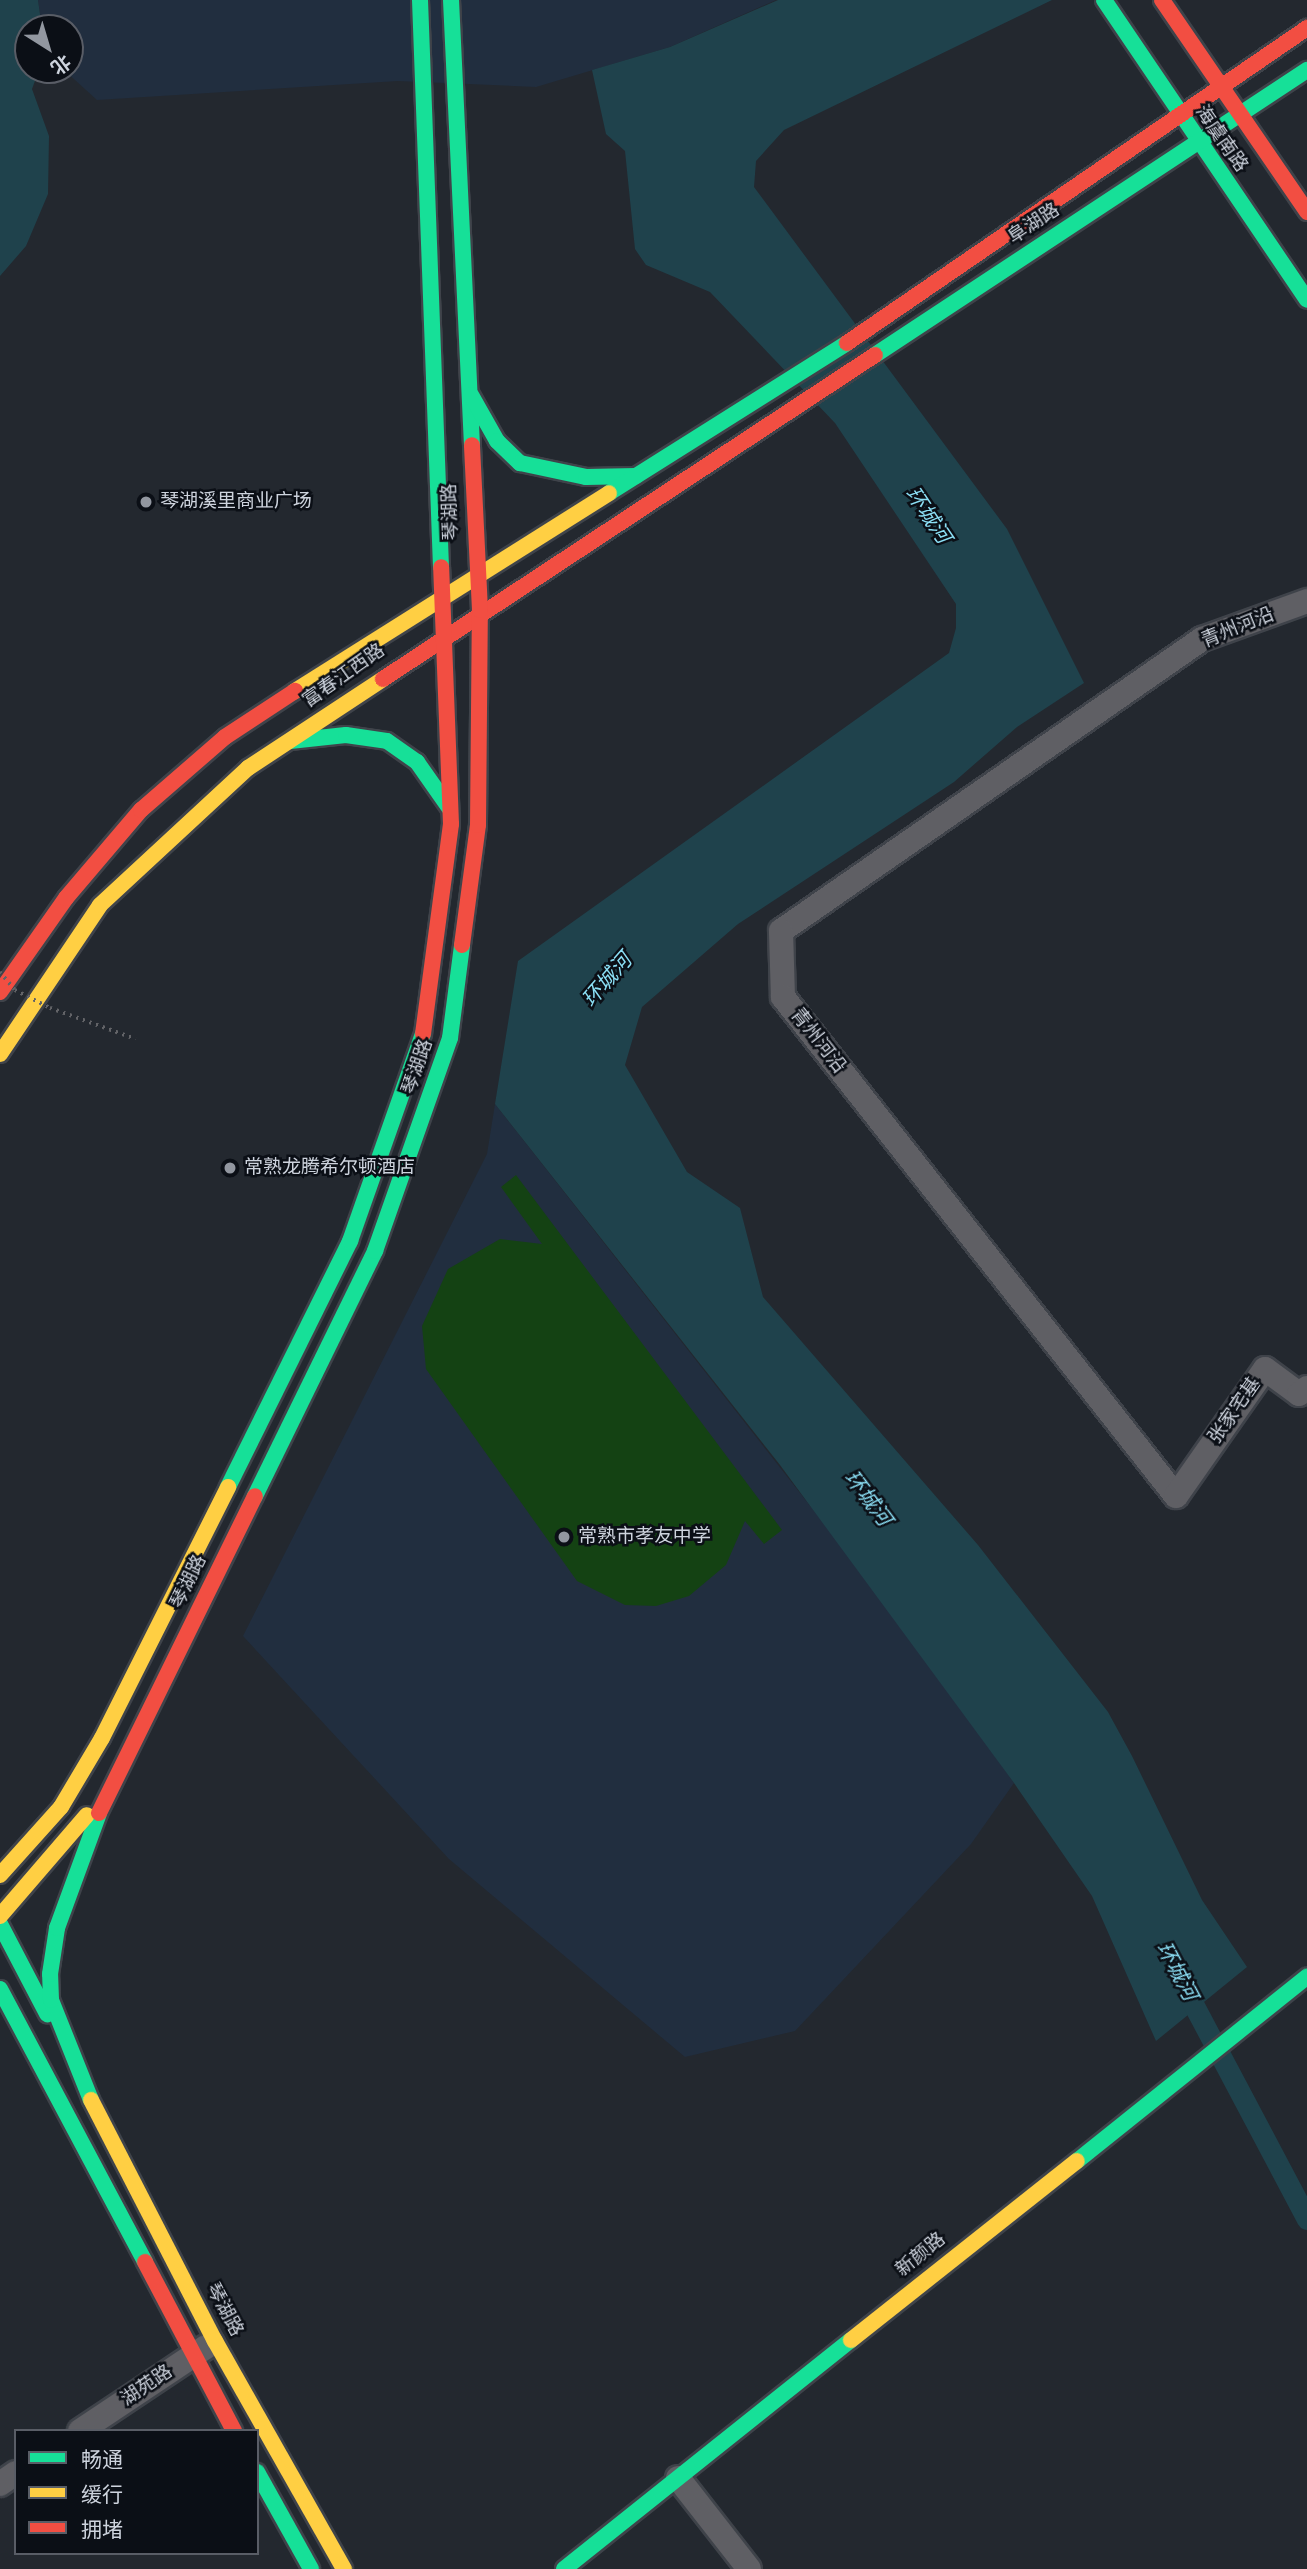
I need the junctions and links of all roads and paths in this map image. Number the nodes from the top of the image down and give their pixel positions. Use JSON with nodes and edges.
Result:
{"nodes":[{"id":1,"x":420,"y":0,"type":"edge"},
{"id":2,"x":452,"y":0,"type":"edge"},
{"id":3,"x":1162,"y":0,"type":"edge"},
{"id":4,"x":1107,"y":4,"type":"edge"},
{"id":5,"x":1307,"y":28,"type":"edge"},
{"id":6,"x":1307,"y":70,"type":"edge"},
{"id":7,"x":1221,"y":84,"type":"junction"},
{"id":8,"x":1242,"y":113,"type":"junction"},
{"id":9,"x":1180,"y":116,"type":"junction"},
{"id":10,"x":1198,"y":142,"type":"junction"},
{"id":11,"x":1307,"y":212,"type":"edge"},
{"id":12,"x":1307,"y":300,"type":"edge"},
{"id":13,"x":788,"y":383,"type":"joint"},
{"id":14,"x":468,"y":389,"type":"junction"},
{"id":15,"x":787,"y":417,"type":"joint"},
{"id":16,"x":639,"y":475,"type":"junction"},
{"id":17,"x":474,"y":573,"type":"junction"},
{"id":18,"x":443,"y":594,"type":"junction"},
{"id":19,"x":1307,"y":601,"type":"edge"},
{"id":20,"x":480,"y":610,"type":"junction"},
{"id":21,"x":446,"y":631,"type":"junction"},
{"id":22,"x":287,"y":741,"type":"junction"},
{"id":23,"x":451,"y":810,"type":"junction"},
{"id":24,"x":0,"y":972,"type":"edge"},
{"id":25,"x":0,"y":992,"type":"edge"},
{"id":26,"x":136,"y":1039,"type":"dead end"},
{"id":27,"x":0,"y":1054,"type":"edge"},
{"id":28,"x":1307,"y":1388,"type":"edge"},
{"id":29,"x":1176,"y":1496,"type":"joint"},
{"id":30,"x":139,"y":1731,"type":"junction"},
{"id":31,"x":0,"y":1875,"type":"edge"},
{"id":32,"x":0,"y":1916,"type":"edge"},
{"id":33,"x":0,"y":1924,"type":"edge"},
{"id":34,"x":1307,"y":1977,"type":"edge"},
{"id":35,"x":0,"y":1989,"type":"edge"},
{"id":36,"x":74,"y":2066,"type":"junction"},
{"id":37,"x":215,"y":2341,"type":"junction"},
{"id":38,"x":193,"y":2356,"type":"junction"},
{"id":39,"x":83,"y":2429,"type":"edge"},
{"id":40,"x":233,"y":2429,"type":"edge"},
{"id":41,"x":259,"y":2476,"type":"edge"},
{"id":42,"x":677,"y":2478,"type":"junction"},
{"id":43,"x":311,"y":2569,"type":"edge"},
{"id":44,"x":344,"y":2569,"type":"edge"},
{"id":45,"x":564,"y":2569,"type":"edge"},
{"id":46,"x":749,"y":2569,"type":"edge"}],
"edges":[{"from":1,"to":18,"type":"main road","name":"琴湖路"},
{"from":2,"to":14,"type":"main road","name":"琴湖路"},
{"from":3,"to":7,"type":"main road","name":"海虞南路"},
{"from":4,"to":9,"type":"main road","name":"海虞南路"},
{"from":5,"to":7,"type":"main road","name":"阜湖路"},
{"from":6,"to":8,"type":"main road","name":"阜湖路"},
{"from":7,"to":8,"type":"main road","name":"海虞南路"},
{"from":7,"to":9,"type":"main road","name":"阜湖路"},
{"from":8,"to":10,"type":"main road","name":"阜湖路"},
{"from":8,"to":11,"type":"main road","name":"海虞南路"},
{"from":9,"to":10,"type":"main road","name":"海虞南路"},
{"from":9,"to":13,"type":"main road","name":"阜湖路"},
{"from":10,"to":12,"type":"main road","name":"海虞南路"},
{"from":10,"to":15,"type":"main road","name":"阜湖路"},
{"from":13,"to":16,"type":"main road","name":"富春江西路"},
{"from":14,"to":16,"type":"main road"},
{"from":14,"to":17,"type":"main road","name":"琴湖路"},
{"from":15,"to":20,"type":"main road","name":"富春江西路"},
{"from":16,"to":17,"type":"main road","name":"富春江西路"},
{"from":17,"to":18,"type":"main road","name":"富春江西路"},
{"from":17,"to":20,"type":"main road","name":"琴湖路"},
{"from":18,"to":21,"type":"main road","name":"琴湖路"},
{"from":18,"to":25,"type":"main road","name":"富春江西路"},
{"from":19,"to":29,"type":"street","name":"青州河沿"},
{"from":20,"to":21,"type":"main road","name":"富春江西路"},
{"from":20,"to":30,"type":"main road","name":"琴湖路"},
{"from":21,"to":22,"type":"main road","name":"富春江西路"},
{"from":21,"to":23,"type":"main road","name":"琴湖路"},
{"from":22,"to":23,"type":"main road"},
{"from":22,"to":27,"type":"main road","name":"富春江西路"},
{"from":23,"to":31,"type":"main road","name":"琴湖路"},
{"from":24,"to":26,"type":"path","bridge":true},
{"from":28,"to":29,"type":"street","name":"张家宅基"},
{"from":30,"to":32,"type":"main road"},
{"from":30,"to":36,"type":"main road","name":"琴湖路"},
{"from":33,"to":36,"type":"main road","name":"琴湖路"},
{"from":34,"to":42,"type":"main road","name":"新颜路"},
{"from":35,"to":38,"type":"main road"},
{"from":36,"to":37,"type":"main road","name":"琴湖路"},
{"from":37,"to":38,"type":"street","name":"湖苑路"},
{"from":37,"to":44,"type":"main road","name":"琴湖路"},
{"from":38,"to":39,"type":"street","name":"湖苑路"},
{"from":38,"to":40,"type":"main road"},
{"from":41,"to":43,"type":"main road"},
{"from":42,"to":45,"type":"main road","name":"新颜路"},
{"from":42,"to":46,"type":"street"}]}
